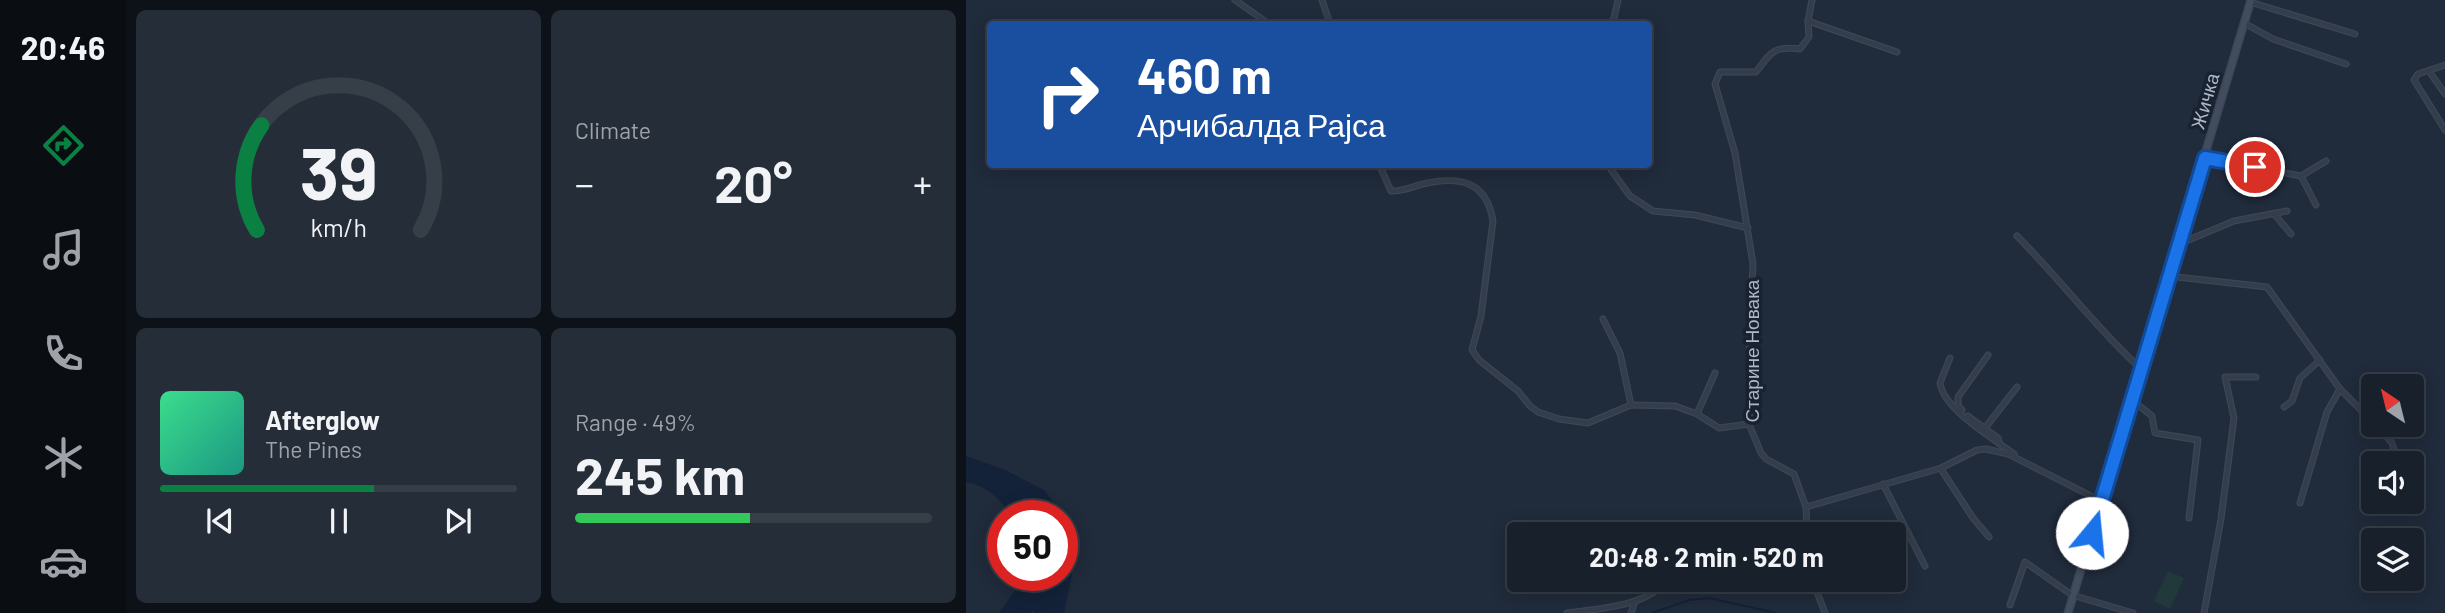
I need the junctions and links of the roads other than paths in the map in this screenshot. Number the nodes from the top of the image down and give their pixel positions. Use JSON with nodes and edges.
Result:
{"nodes":[{"id":1,"x":1235,"y":0,"type":"edge"},
{"id":2,"x":1322,"y":0,"type":"edge"},
{"id":3,"x":1618,"y":0,"type":"edge"},
{"id":4,"x":1812,"y":0,"type":"edge"},
{"id":5,"x":2250,"y":1,"type":"edge"},
{"id":6,"x":1265,"y":21,"type":"edge"},
{"id":7,"x":1329,"y":21,"type":"edge"},
{"id":8,"x":1612,"y":21,"type":"edge"},
{"id":9,"x":1808,"y":21,"type":"junction"},
{"id":10,"x":2244,"y":23,"type":"junction"},
{"id":11,"x":2356,"y":34,"type":"dead end"},
{"id":12,"x":1896,"y":52,"type":"dead end"},
{"id":13,"x":2346,"y":64,"type":"dead end"},
{"id":14,"x":2445,"y":65,"type":"edge"},
{"id":15,"x":2429,"y":71,"type":"junction"},
{"id":16,"x":2445,"y":94,"type":"edge"},
{"id":17,"x":2445,"y":130,"type":"edge"},
{"id":18,"x":2205,"y":158,"type":"junction"},
{"id":19,"x":2326,"y":161,"type":"dead end"},
{"id":20,"x":1381,"y":168,"type":"edge"},
{"id":21,"x":1610,"y":168,"type":"edge"},
{"id":22,"x":2301,"y":176,"type":"junction"},
{"id":23,"x":2316,"y":205,"type":"dead end"},
{"id":24,"x":2287,"y":211,"type":"dead end"},
{"id":25,"x":2275,"y":215,"type":"junction"},
{"id":26,"x":1748,"y":228,"type":"junction"},
{"id":27,"x":2291,"y":234,"type":"dead end"},
{"id":28,"x":2017,"y":236,"type":"dead end"},
{"id":29,"x":2178,"y":244,"type":"junction"},
{"id":30,"x":2168,"y":276,"type":"junction"},
{"id":31,"x":1603,"y":319,"type":"dead end"},
{"id":32,"x":1988,"y":355,"type":"dead end"},
{"id":33,"x":1950,"y":358,"type":"dead end"},
{"id":34,"x":2320,"y":360,"type":"junction"},
{"id":35,"x":2141,"y":369,"type":"junction"},
{"id":36,"x":1715,"y":373,"type":"dead end"},
{"id":37,"x":2256,"y":377,"type":"dead end"},
{"id":38,"x":2017,"y":387,"type":"dead end"},
{"id":39,"x":2340,"y":389,"type":"junction"},
{"id":40,"x":2132,"y":399,"type":"junction"},
{"id":41,"x":1632,"y":405,"type":"junction"},
{"id":42,"x":2284,"y":407,"type":"dead end"},
{"id":43,"x":2361,"y":410,"type":"edge"},
{"id":44,"x":1697,"y":414,"type":"junction"},
{"id":45,"x":1749,"y":424,"type":"junction"},
{"id":46,"x":1985,"y":428,"type":"junction"},
{"id":47,"x":2000,"y":443,"type":"junction"},
{"id":48,"x":2023,"y":461,"type":"junction"},
{"id":49,"x":1941,"y":468,"type":"junction"},
{"id":50,"x":1883,"y":484,"type":"junction"},
{"id":51,"x":2101,"y":501,"type":"junction"},
{"id":52,"x":2300,"y":503,"type":"dead end"},
{"id":53,"x":1806,"y":507,"type":"junction"},
{"id":54,"x":2189,"y":518,"type":"dead end"},
{"id":55,"x":1807,"y":522,"type":"edge"},
{"id":56,"x":1989,"y":537,"type":"dead end"},
{"id":57,"x":1925,"y":566,"type":"dead end"},
{"id":58,"x":1652,"y":592,"type":"edge"},
{"id":59,"x":1816,"y":592,"type":"edge"},
{"id":60,"x":2072,"y":596,"type":"junction"},
{"id":61,"x":1636,"y":600,"type":"junction"},
{"id":62,"x":2010,"y":605,"type":"dead end"},
{"id":63,"x":1567,"y":613,"type":"edge"},
{"id":64,"x":1631,"y":613,"type":"edge"},
{"id":65,"x":1825,"y":613,"type":"edge"},
{"id":66,"x":2068,"y":613,"type":"edge"},
{"id":67,"x":2133,"y":613,"type":"edge"},
{"id":68,"x":2204,"y":613,"type":"edge"}],
"edges":[{"from":1,"to":6,"type":"street"},
{"from":2,"to":7,"type":"street"},
{"from":3,"to":8,"type":"street"},
{"from":4,"to":9,"type":"street"},
{"from":5,"to":10,"type":"main road","name":"Жичка"},
{"from":5,"to":11,"type":"street"},
{"from":9,"to":12,"type":"street"},
{"from":9,"to":26,"type":"street","name":"Старине Новака"},
{"from":10,"to":13,"type":"street"},
{"from":10,"to":18,"type":"main road","name":"Жичка"},
{"from":14,"to":15,"type":"street"},
{"from":15,"to":16,"type":"street"},
{"from":15,"to":17,"type":"street"},
{"from":18,"to":22,"type":"street"},
{"from":18,"to":29,"type":"main road","name":"Жичка"},
{"from":19,"to":22,"type":"street"},
{"from":20,"to":41,"type":"street"},
{"from":21,"to":26,"type":"street"},
{"from":22,"to":23,"type":"street"},
{"from":24,"to":25,"type":"street"},
{"from":25,"to":27,"type":"street"},
{"from":25,"to":29,"type":"street"},
{"from":26,"to":45,"type":"street","name":"Старине Новака"},
{"from":28,"to":35,"type":"street"},
{"from":29,"to":30,"type":"main road","name":"Жичка"},
{"from":30,"to":34,"type":"street"},
{"from":30,"to":35,"type":"main road","name":"Жичка"},
{"from":31,"to":41,"type":"street"},
{"from":32,"to":46,"type":"street"},
{"from":33,"to":47,"type":"street"},
{"from":34,"to":39,"type":"street"},
{"from":34,"to":42,"type":"street"},
{"from":35,"to":40,"type":"main road","name":"Жичка"},
{"from":36,"to":44,"type":"street"},
{"from":37,"to":68,"type":"street"},
{"from":38,"to":46,"type":"street"},
{"from":39,"to":43,"type":"street"},
{"from":39,"to":52,"type":"street"},
{"from":40,"to":51,"type":"main road","name":"Жичка"},
{"from":40,"to":54,"type":"street"},
{"from":41,"to":44,"type":"street"},
{"from":44,"to":45,"type":"street"},
{"from":45,"to":53,"type":"street","name":"Старине Новака"},
{"from":46,"to":47,"type":"street"},
{"from":47,"to":48,"type":"street"},
{"from":48,"to":49,"type":"street"},
{"from":48,"to":51,"type":"street"},
{"from":49,"to":50,"type":"street"},
{"from":49,"to":56,"type":"street"},
{"from":50,"to":53,"type":"street"},
{"from":50,"to":57,"type":"street"},
{"from":51,"to":60,"type":"main road","name":"Жичка"},
{"from":53,"to":55,"type":"street","name":"Старине Новака"},
{"from":58,"to":61,"type":"street"},
{"from":59,"to":65,"type":"street"},
{"from":60,"to":62,"type":"street"},
{"from":60,"to":66,"type":"main road","name":"Жичка"},
{"from":60,"to":67,"type":"street"},
{"from":61,"to":63,"type":"street"},
{"from":61,"to":64,"type":"street"}]}
